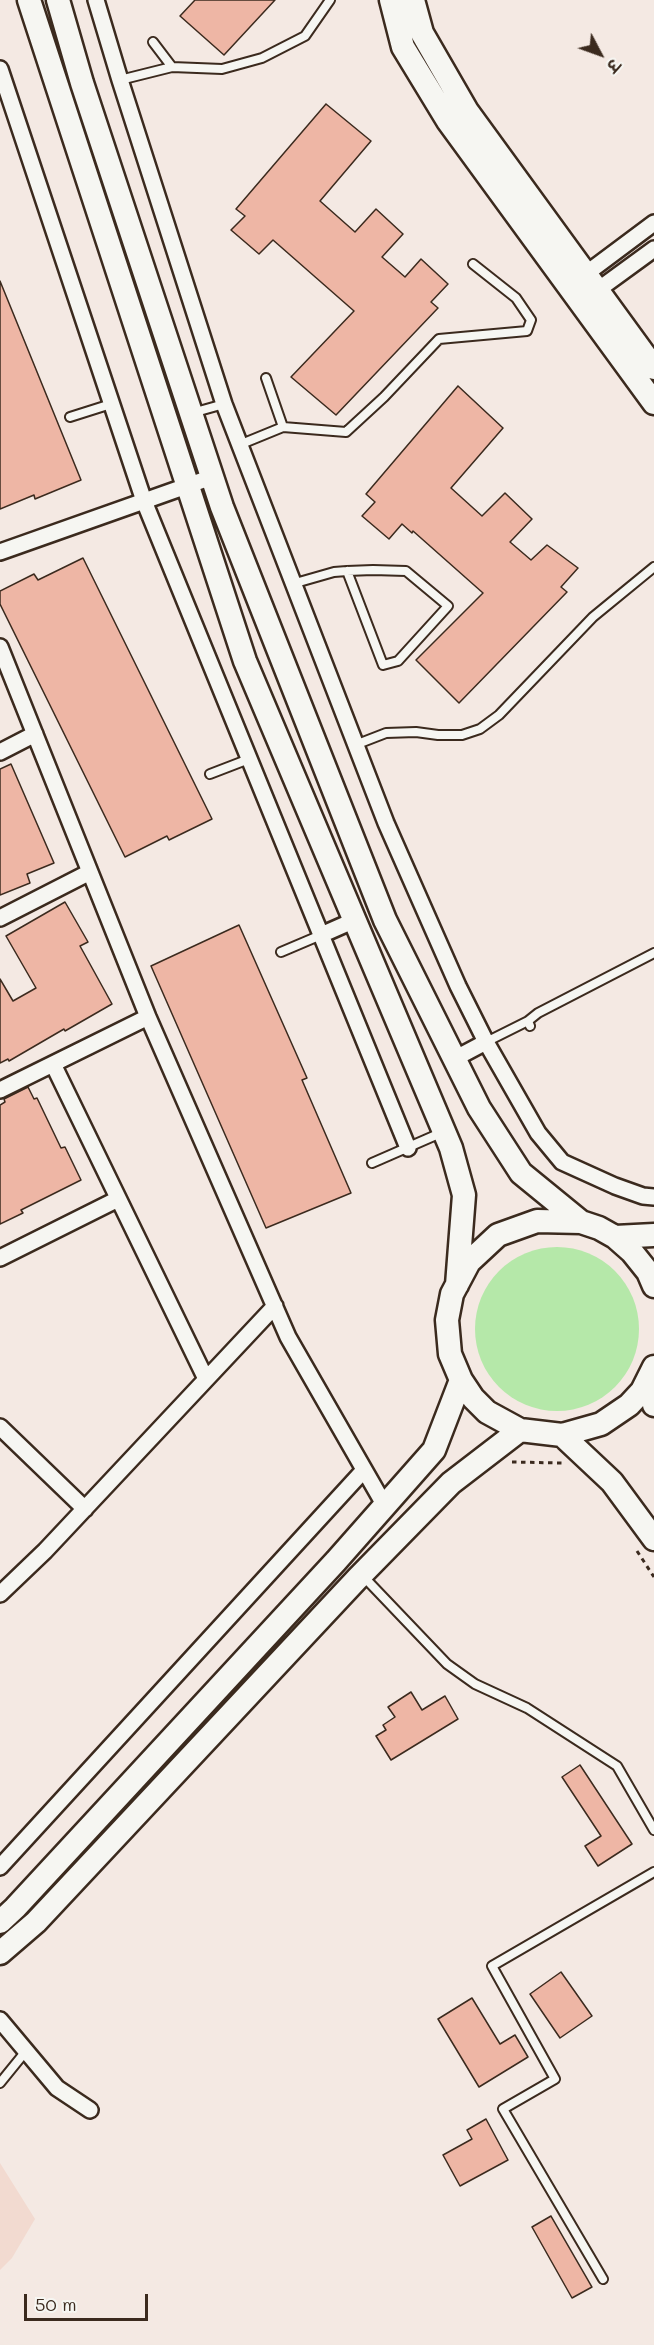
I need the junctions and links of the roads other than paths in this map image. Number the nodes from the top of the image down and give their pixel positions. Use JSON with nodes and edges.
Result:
{"nodes":[{"id":1,"x":29,"y":0,"type":"edge"},
{"id":2,"x":58,"y":0,"type":"edge"},
{"id":3,"x":96,"y":0,"type":"edge"},
{"id":4,"x":330,"y":0,"type":"edge"},
{"id":5,"x":391,"y":0,"type":"edge"},
{"id":6,"x":413,"y":0,"type":"edge"},
{"id":7,"x":153,"y":42,"type":"dead end"},
{"id":8,"x":172,"y":68,"type":"junction"},
{"id":9,"x":0,"y":69,"type":"edge"},
{"id":10,"x":120,"y":80,"type":"junction"},
{"id":11,"x":654,"y":223,"type":"edge"},
{"id":12,"x":654,"y":249,"type":"edge"},
{"id":13,"x":473,"y":264,"type":"dead end"},
{"id":14,"x":583,"y":288,"type":"junction"},
{"id":15,"x":654,"y":368,"type":"edge"},
{"id":16,"x":266,"y":378,"type":"dead end"},
{"id":17,"x":654,"y":403,"type":"edge"},
{"id":18,"x":111,"y":404,"type":"junction"},
{"id":19,"x":224,"y":404,"type":"junction"},
{"id":20,"x":191,"y":413,"type":"junction"},
{"id":21,"x":70,"y":417,"type":"dead end"},
{"id":22,"x":283,"y":427,"type":"junction"},
{"id":23,"x":239,"y":445,"type":"junction"},
{"id":24,"x":212,"y":477,"type":"junction"},
{"id":25,"x":187,"y":486,"type":"junction"},
{"id":26,"x":144,"y":501,"type":"junction"},
{"id":27,"x":0,"y":552,"type":"edge"},
{"id":28,"x":654,"y":567,"type":"edge"},
{"id":29,"x":347,"y":571,"type":"junction"},
{"id":30,"x":292,"y":584,"type":"junction"},
{"id":31,"x":0,"y":647,"type":"edge"},
{"id":32,"x":35,"y":734,"type":"junction"},
{"id":33,"x":355,"y":745,"type":"junction"},
{"id":34,"x":0,"y":752,"type":"edge"},
{"id":35,"x":249,"y":759,"type":"junction"},
{"id":36,"x":210,"y":774,"type":"dead end"},
{"id":37,"x":90,"y":872,"type":"junction"},
{"id":38,"x":0,"y":918,"type":"edge"},
{"id":39,"x":355,"y":920,"type":"junction"},
{"id":40,"x":321,"y":935,"type":"junction"},
{"id":41,"x":281,"y":952,"type":"dead end"},
{"id":42,"x":654,"y":953,"type":"edge"},
{"id":43,"x":148,"y":1017,"type":"junction"},
{"id":44,"x":486,"y":1042,"type":"junction"},
{"id":45,"x":454,"y":1059,"type":"junction"},
{"id":46,"x":53,"y":1064,"type":"junction"},
{"id":47,"x":0,"y":1090,"type":"edge"},
{"id":48,"x":444,"y":1132,"type":"junction"},
{"id":49,"x":408,"y":1148,"type":"junction"},
{"id":50,"x":372,"y":1163,"type":"dead end"},
{"id":51,"x":654,"y":1197,"type":"edge"},
{"id":52,"x":118,"y":1198,"type":"junction"},
{"id":53,"x":581,"y":1222,"type":"junction"},
{"id":54,"x":654,"y":1235,"type":"edge"},
{"id":55,"x":615,"y":1237,"type":"junction"},
{"id":56,"x":0,"y":1258,"type":"edge"},
{"id":57,"x":457,"y":1285,"type":"junction"},
{"id":58,"x":654,"y":1286,"type":"edge"},
{"id":59,"x":274,"y":1306,"type":"junction"},
{"id":60,"x":653,"y":1369,"type":"edge"},
{"id":61,"x":206,"y":1379,"type":"junction"},
{"id":62,"x":460,"y":1380,"type":"junction"},
{"id":63,"x":654,"y":1405,"type":"edge"},
{"id":64,"x":0,"y":1427,"type":"edge"},
{"id":65,"x":520,"y":1430,"type":"junction"},
{"id":66,"x":562,"y":1435,"type":"junction"},
{"id":67,"x":364,"y":1470,"type":"junction"},
{"id":68,"x":385,"y":1506,"type":"junction"},
{"id":69,"x":85,"y":1509,"type":"junction"},
{"id":70,"x":644,"y":1543,"type":"edge"},
{"id":71,"x":362,"y":1575,"type":"junction"},
{"id":72,"x":0,"y":1594,"type":"edge"},
{"id":73,"x":654,"y":1808,"type":"edge"},
{"id":74,"x":645,"y":1814,"type":"junction"},
{"id":75,"x":654,"y":1830,"type":"edge"},
{"id":76,"x":0,"y":1867,"type":"edge"},
{"id":77,"x":654,"y":1872,"type":"edge"},
{"id":78,"x":0,"y":1922,"type":"edge"},
{"id":79,"x":0,"y":1953,"type":"edge"},
{"id":80,"x":0,"y":2020,"type":"edge"},
{"id":81,"x":26,"y":2051,"type":"junction"},
{"id":82,"x":0,"y":2083,"type":"edge"},
{"id":83,"x":90,"y":2110,"type":"dead end"},
{"id":84,"x":603,"y":2279,"type":"dead end"}],
"edges":[{"from":1,"to":25,"type":"street"},
{"from":2,"to":20,"type":"street"},
{"from":3,"to":10,"type":"street"},
{"from":4,"to":8,"type":"lane"},
{"from":5,"to":14,"type":"street"},
{"from":6,"to":14,"type":"street"},
{"from":7,"to":8,"type":"lane"},
{"from":8,"to":10,"type":"lane"},
{"from":9,"to":18,"type":"street"},
{"from":10,"to":19,"type":"street"},
{"from":11,"to":14,"type":"street"},
{"from":12,"to":14,"type":"street"},
{"from":13,"to":22,"type":"lane"},
{"from":14,"to":15,"type":"street"},
{"from":14,"to":17,"type":"street"},
{"from":16,"to":22,"type":"lane"},
{"from":18,"to":21,"type":"lane"},
{"from":18,"to":26,"type":"street"},
{"from":19,"to":20,"type":"lane"},
{"from":19,"to":23,"type":"street"},
{"from":20,"to":24,"type":"street"},
{"from":22,"to":23,"type":"lane"},
{"from":23,"to":30,"type":"street"},
{"from":24,"to":25,"type":"street"},
{"from":24,"to":45,"type":"street"},
{"from":25,"to":26,"type":"street"},
{"from":25,"to":39,"type":"street"},
{"from":26,"to":27,"type":"street"},
{"from":26,"to":35,"type":"street"},
{"from":28,"to":33,"type":"lane"},
{"from":29,"to":29,"type":"lane"},
{"from":29,"to":30,"type":"lane"},
{"from":30,"to":33,"type":"street"},
{"from":31,"to":32,"type":"street"},
{"from":32,"to":34,"type":"street"},
{"from":32,"to":37,"type":"street"},
{"from":33,"to":44,"type":"street"},
{"from":35,"to":36,"type":"lane"},
{"from":35,"to":40,"type":"street"},
{"from":37,"to":38,"type":"street"},
{"from":37,"to":43,"type":"street"},
{"from":39,"to":40,"type":"street"},
{"from":39,"to":48,"type":"street"},
{"from":40,"to":41,"type":"lane"},
{"from":40,"to":49,"type":"street"},
{"from":42,"to":44,"type":"lane"},
{"from":43,"to":46,"type":"street"},
{"from":43,"to":59,"type":"street"},
{"from":44,"to":45,"type":"street"},
{"from":44,"to":51,"type":"street"},
{"from":45,"to":53,"type":"street"},
{"from":46,"to":47,"type":"street"},
{"from":46,"to":52,"type":"street"},
{"from":48,"to":49,"type":"lane"},
{"from":48,"to":57,"type":"street"},
{"from":49,"to":50,"type":"lane"},
{"from":52,"to":56,"type":"street"},
{"from":52,"to":61,"type":"street"},
{"from":53,"to":55,"type":"street"},
{"from":53,"to":57,"type":"street"},
{"from":54,"to":55,"type":"street"},
{"from":55,"to":58,"type":"street"},
{"from":57,"to":62,"type":"street"},
{"from":59,"to":61,"type":"street"},
{"from":59,"to":67,"type":"street"},
{"from":60,"to":63,"type":"street"},
{"from":60,"to":66,"type":"street"},
{"from":61,"to":69,"type":"street"},
{"from":62,"to":65,"type":"street"},
{"from":62,"to":68,"type":"street"},
{"from":64,"to":69,"type":"street"},
{"from":65,"to":66,"type":"street"},
{"from":65,"to":71,"type":"street"},
{"from":66,"to":70,"type":"street"},
{"from":67,"to":68,"type":"street"},
{"from":67,"to":76,"type":"street"},
{"from":68,"to":78,"type":"street"},
{"from":69,"to":72,"type":"street"},
{"from":71,"to":74,"type":"lane"},
{"from":71,"to":79,"type":"street"},
{"from":73,"to":74,"type":"lane"},
{"from":74,"to":75,"type":"lane"},
{"from":77,"to":84,"type":"lane"},
{"from":80,"to":81,"type":"street"},
{"from":81,"to":82,"type":"lane"},
{"from":81,"to":83,"type":"street"}]}
